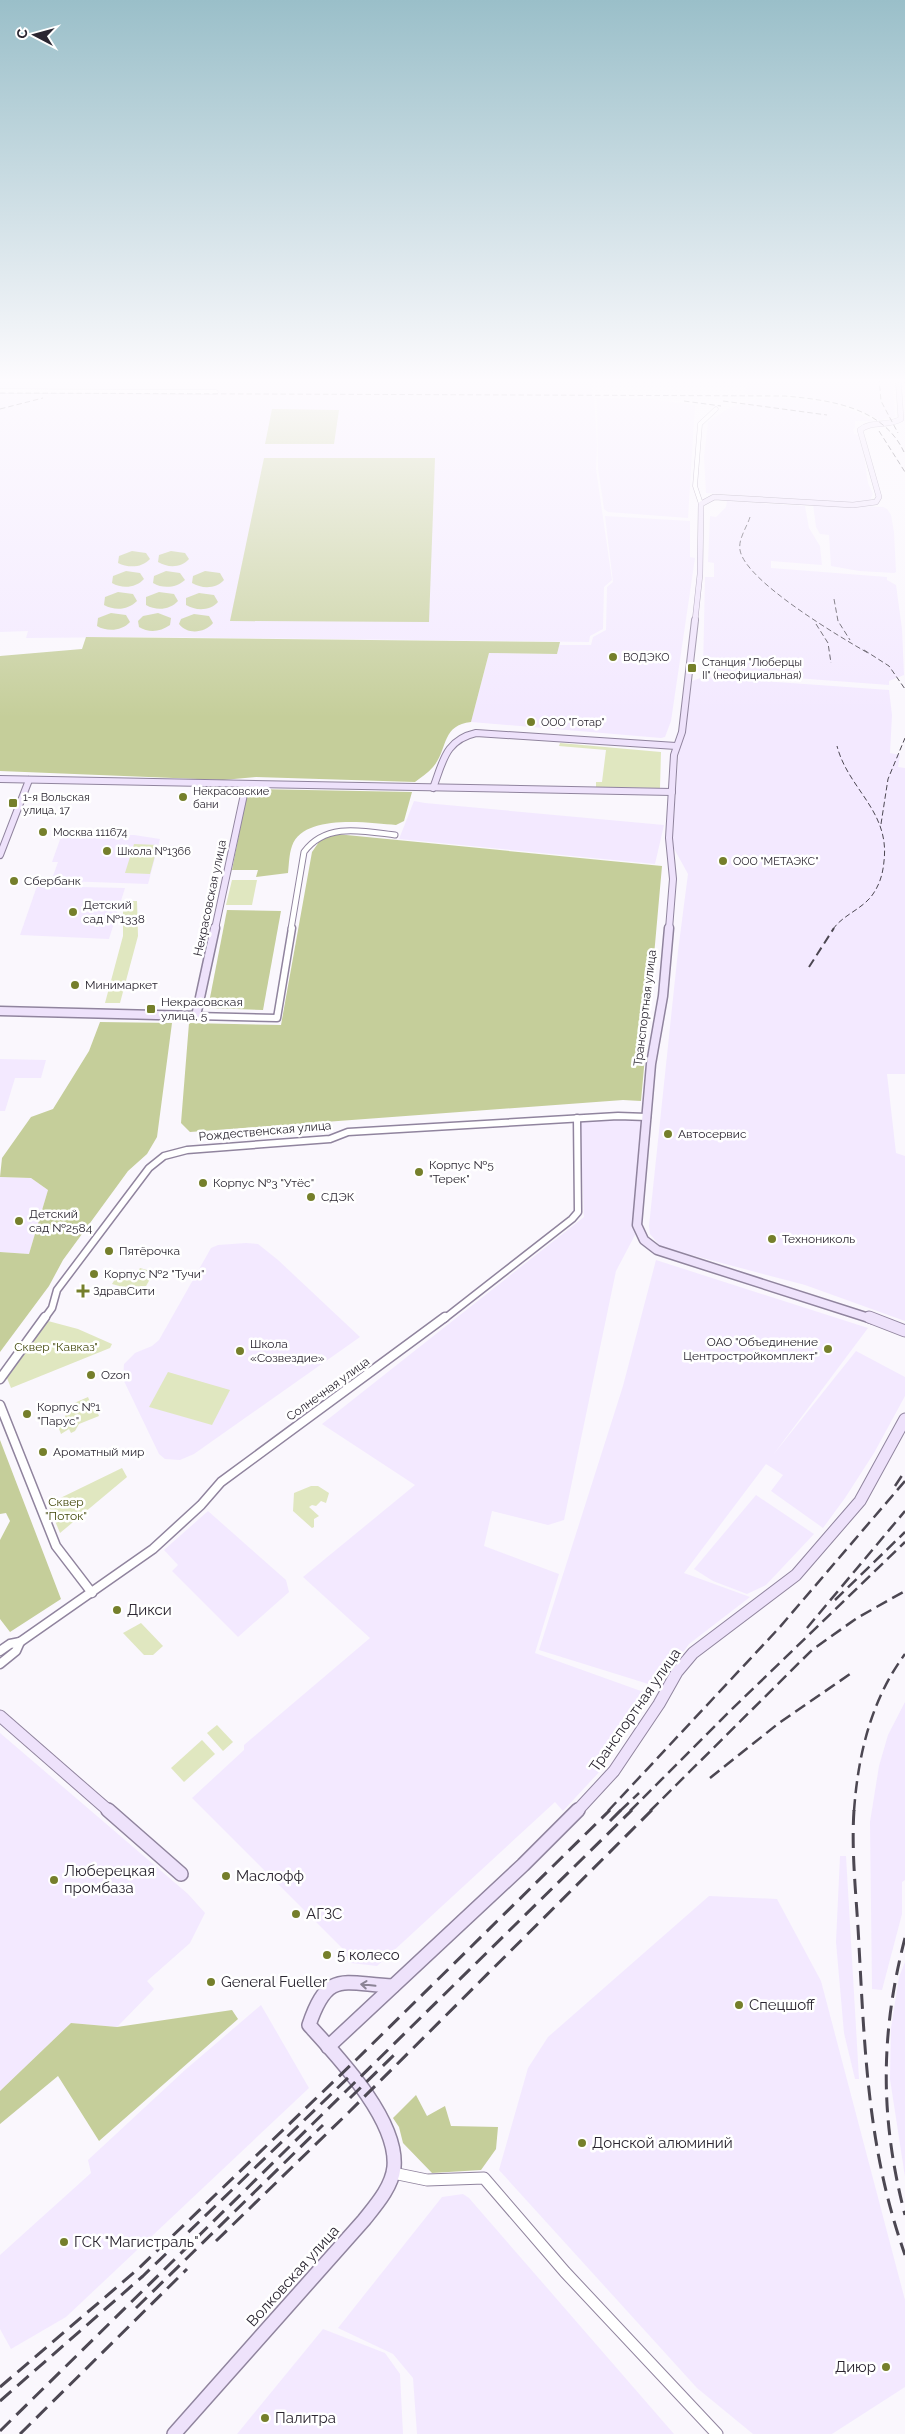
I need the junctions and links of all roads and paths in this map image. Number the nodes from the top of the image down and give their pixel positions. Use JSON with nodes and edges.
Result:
{"nodes":[{"id":1,"x":697,"y":491,"type":"edge"},
{"id":2,"x":877,"y":491,"type":"edge"},
{"id":3,"x":701,"y":504,"type":"junction"},
{"id":4,"x":676,"y":746,"type":"junction"},
{"id":5,"x":0,"y":779,"type":"edge"},
{"id":6,"x":28,"y":780,"type":"junction"},
{"id":7,"x":246,"y":785,"type":"junction"},
{"id":8,"x":433,"y":788,"type":"junction"},
{"id":9,"x":672,"y":792,"type":"junction"},
{"id":10,"x":395,"y":835,"type":"dead end"},
{"id":11,"x":0,"y":855,"type":"edge"},
{"id":12,"x":0,"y":1011,"type":"edge"},
{"id":13,"x":196,"y":1016,"type":"junction"},
{"id":14,"x":647,"y":1117,"type":"junction"},
{"id":15,"x":577,"y":1118,"type":"junction"},
{"id":16,"x":905,"y":1331,"type":"edge"},
{"id":17,"x":0,"y":1379,"type":"edge"},
{"id":18,"x":0,"y":1405,"type":"edge"},
{"id":19,"x":905,"y":1419,"type":"edge"},
{"id":20,"x":92,"y":1593,"type":"junction"},
{"id":21,"x":20,"y":1642,"type":"junction"},
{"id":22,"x":0,"y":1651,"type":"edge"},
{"id":23,"x":0,"y":1664,"type":"edge"},
{"id":24,"x":0,"y":1716,"type":"edge"},
{"id":25,"x":181,"y":1874,"type":"dead end"},
{"id":26,"x":392,"y":1986,"type":"junction"},
{"id":27,"x":328,"y":2046,"type":"junction"},
{"id":28,"x":393,"y":2173,"type":"junction"},
{"id":29,"x":174,"y":2434,"type":"edge"},
{"id":30,"x":717,"y":2434,"type":"edge"}],
"edges":[{"from":1,"to":3,"type":"street"},
{"from":2,"to":3,"type":"street"},
{"from":3,"to":4,"type":"street","name":"Транспортная улица"},
{"from":4,"to":8,"type":"street"},
{"from":4,"to":9,"type":"street","name":"Транспортная улица"},
{"from":5,"to":6,"type":"street"},
{"from":6,"to":7,"type":"street"},
{"from":6,"to":11,"type":"street"},
{"from":7,"to":8,"type":"street"},
{"from":7,"to":13,"type":"street","name":"Некрасовская улица"},
{"from":8,"to":9,"type":"street"},
{"from":9,"to":14,"type":"street","name":"Транспортная улица"},
{"from":10,"to":13,"type":"street"},
{"from":12,"to":13,"type":"street"},
{"from":14,"to":15,"type":"street","name":"Рождественская улица"},
{"from":14,"to":16,"type":"street","name":"Транспортная улица"},
{"from":15,"to":17,"type":"street","name":"Рождественская улица"},
{"from":15,"to":20,"type":"street","name":"Солнечная улица"},
{"from":18,"to":20,"type":"street"},
{"from":19,"to":26,"type":"street","name":"Транспортная улица"},
{"from":20,"to":21,"type":"street","name":"Солнечная улица"},
{"from":21,"to":22,"type":"street"},
{"from":21,"to":23,"type":"street"},
{"from":24,"to":25,"type":"street"},
{"from":26,"to":27,"type":"street"},
{"from":26,"to":27,"type":"street","one_way":true},
{"from":27,"to":28,"type":"street","name":"Волковская улица"},
{"from":28,"to":29,"type":"street","name":"Волковская улица"},
{"from":28,"to":30,"type":"street"}]}
